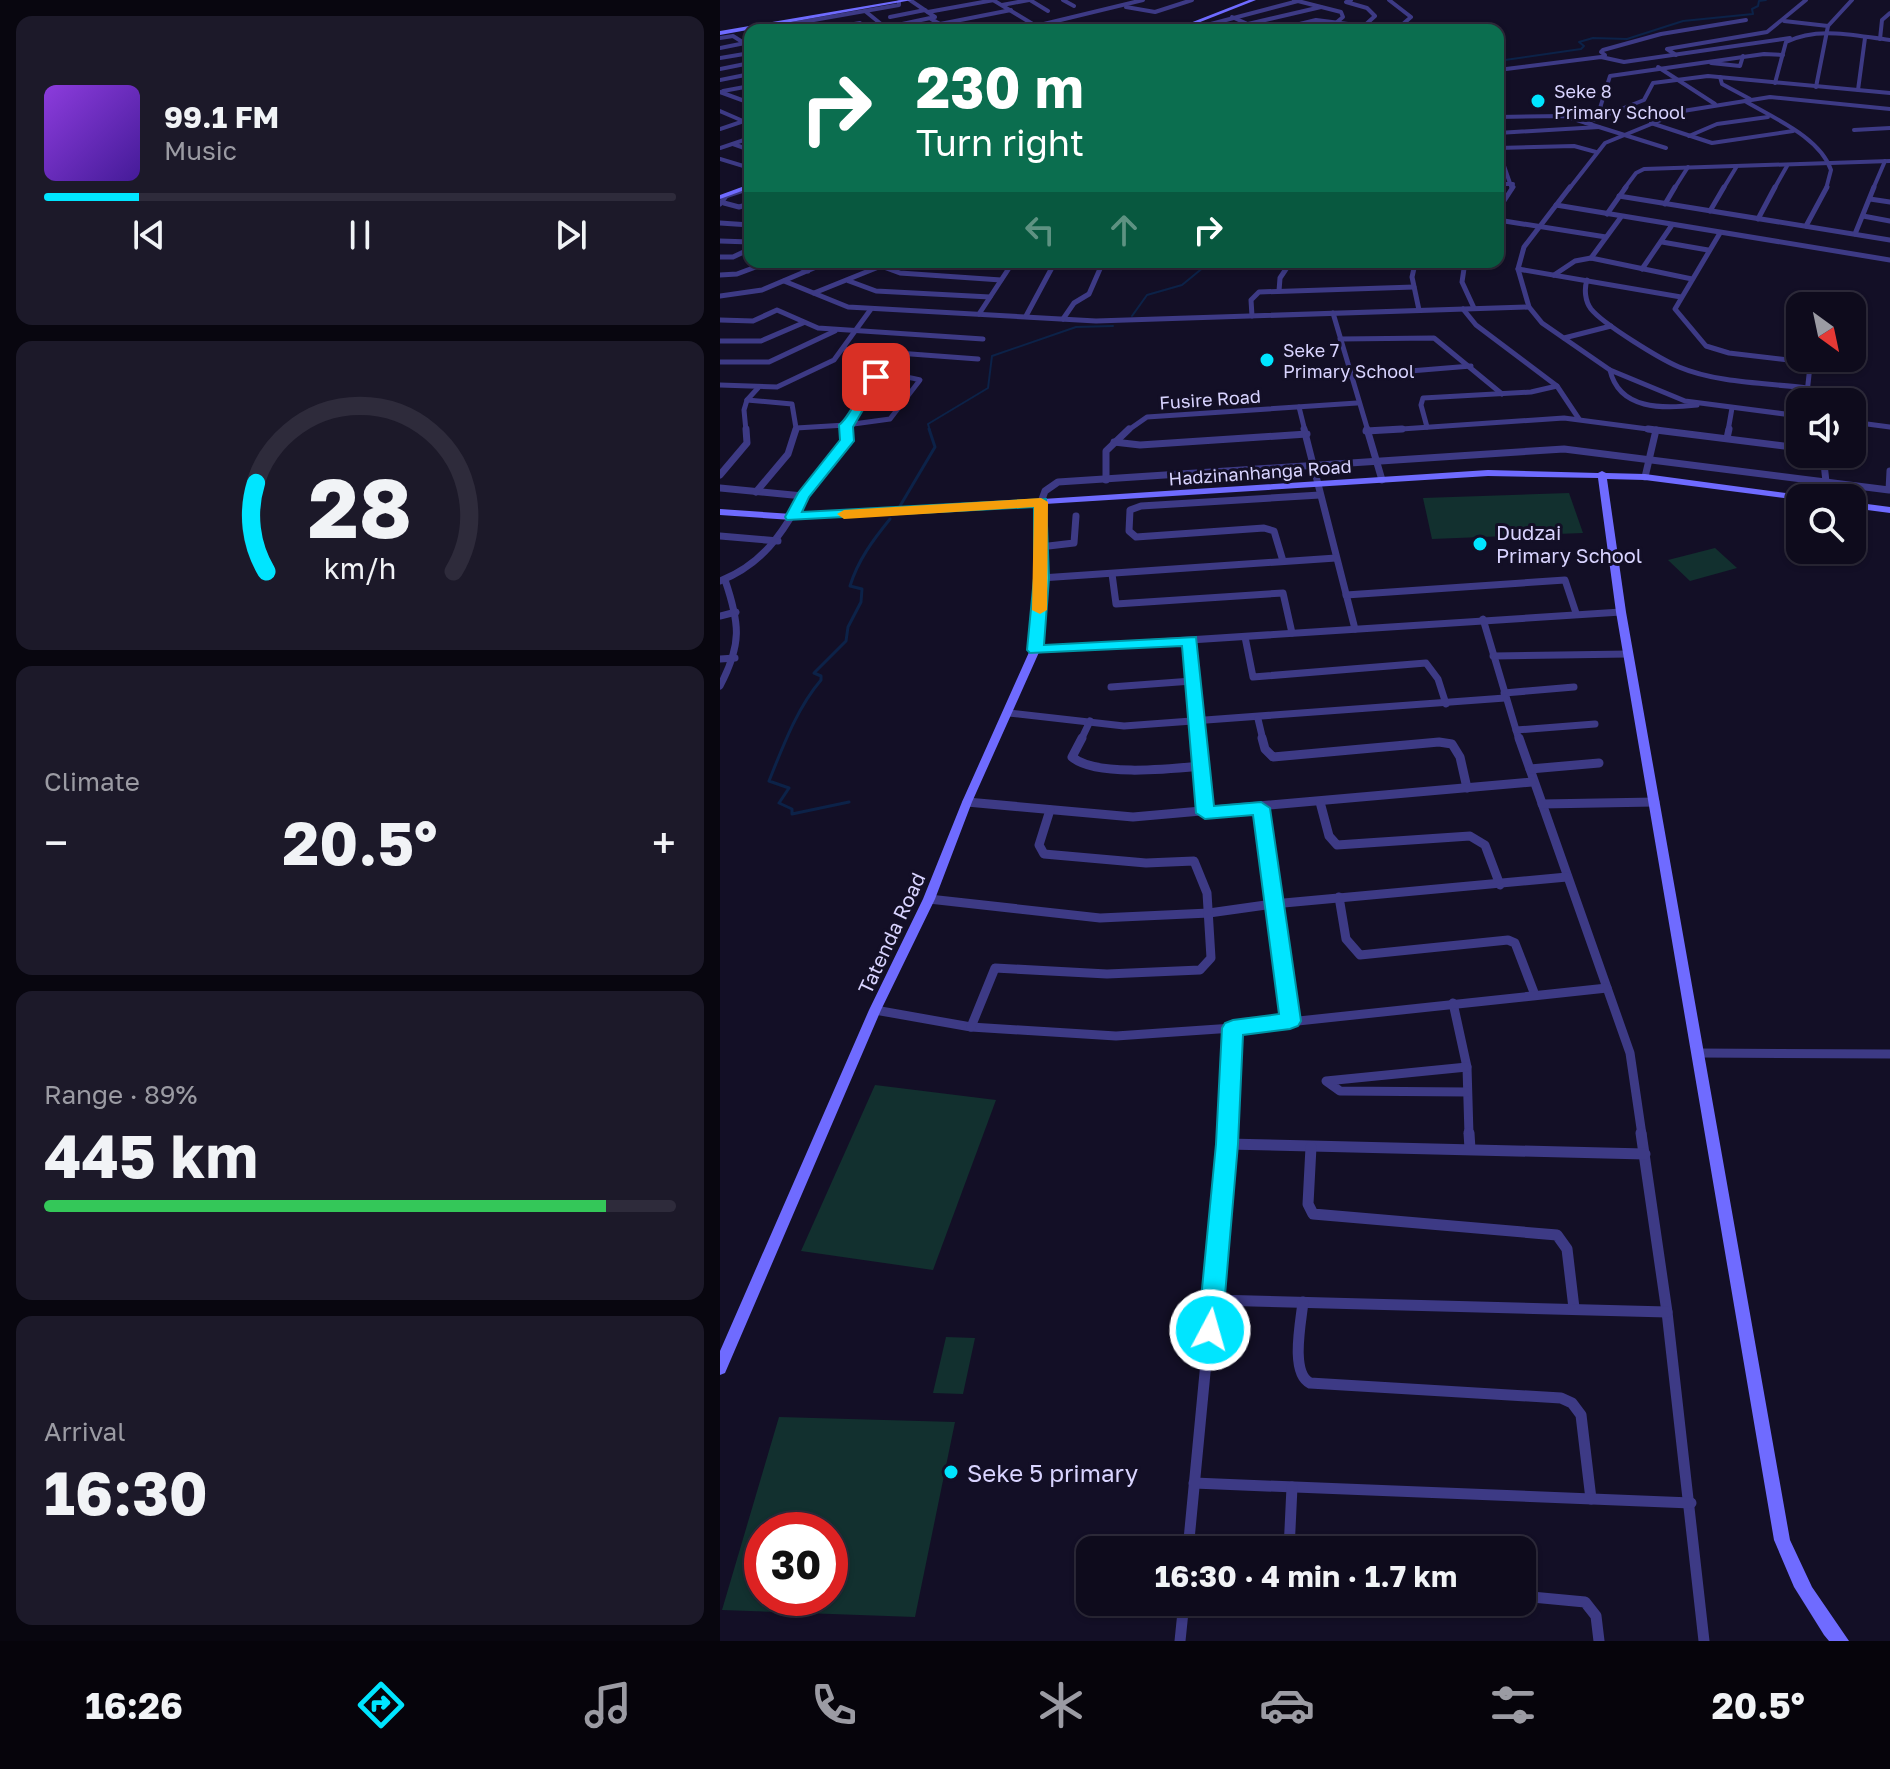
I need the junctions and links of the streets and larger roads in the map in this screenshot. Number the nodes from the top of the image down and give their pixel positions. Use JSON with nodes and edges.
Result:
{"nodes":[{"id":1,"x":910,"y":0,"type":"edge"},
{"id":2,"x":993,"y":0,"type":"edge"},
{"id":3,"x":1029,"y":0,"type":"edge"},
{"id":4,"x":1063,"y":0,"type":"edge"},
{"id":5,"x":1143,"y":0,"type":"edge"},
{"id":6,"x":1192,"y":0,"type":"edge"},
{"id":7,"x":1230,"y":0,"type":"edge"},
{"id":8,"x":1253,"y":0,"type":"edge"},
{"id":9,"x":1338,"y":0,"type":"edge"},
{"id":10,"x":1389,"y":0,"type":"edge"},
{"id":11,"x":1806,"y":0,"type":"edge"},
{"id":12,"x":1852,"y":0,"type":"edge"},
{"id":13,"x":1296,"y":1,"type":"edge"},
{"id":14,"x":1348,"y":1,"type":"edge"},
{"id":15,"x":1244,"y":4,"type":"junction"},
{"id":16,"x":1002,"y":5,"type":"junction"},
{"id":17,"x":1074,"y":6,"type":"dead end"},
{"id":18,"x":1125,"y":6,"type":"junction"},
{"id":19,"x":1275,"y":7,"type":"junction"},
{"id":20,"x":1321,"y":7,"type":"junction"},
{"id":21,"x":863,"y":10,"type":"junction"},
{"id":22,"x":1011,"y":10,"type":"junction"},
{"id":23,"x":927,"y":11,"type":"junction"},
{"id":24,"x":1048,"y":11,"type":"dead end"},
{"id":25,"x":1220,"y":13,"type":"junction"},
{"id":26,"x":1890,"y":13,"type":"edge"},
{"id":27,"x":890,"y":17,"type":"dead end"},
{"id":28,"x":1232,"y":17,"type":"junction"},
{"id":29,"x":1887,"y":18,"type":"edge"},
{"id":30,"x":931,"y":19,"type":"junction"},
{"id":31,"x":1746,"y":20,"type":"dead end"},
{"id":32,"x":1784,"y":21,"type":"junction"},
{"id":33,"x":1336,"y":22,"type":"junction"},
{"id":34,"x":860,"y":23,"type":"dead end"},
{"id":35,"x":1208,"y":23,"type":"joint"},
{"id":36,"x":802,"y":24,"type":"edge"},
{"id":37,"x":854,"y":24,"type":"edge"},
{"id":38,"x":881,"y":24,"type":"edge"},
{"id":39,"x":904,"y":24,"type":"edge"},
{"id":40,"x":1033,"y":24,"type":"edge"},
{"id":41,"x":1045,"y":24,"type":"edge"},
{"id":42,"x":1191,"y":24,"type":"edge"},
{"id":43,"x":1205,"y":24,"type":"edge"},
{"id":44,"x":1248,"y":24,"type":"joint"},
{"id":45,"x":1300,"y":24,"type":"edge"},
{"id":46,"x":1350,"y":24,"type":"edge"},
{"id":47,"x":1366,"y":24,"type":"edge"},
{"id":48,"x":1403,"y":24,"type":"edge"},
{"id":49,"x":1828,"y":26,"type":"junction"},
{"id":50,"x":744,"y":31,"type":"edge"},
{"id":51,"x":1828,"y":34,"type":"junction"},
{"id":52,"x":720,"y":36,"type":"edge"},
{"id":53,"x":1790,"y":38,"type":"junction"},
{"id":54,"x":1865,"y":38,"type":"junction"},
{"id":55,"x":1880,"y":39,"type":"junction"},
{"id":56,"x":1890,"y":40,"type":"edge"},
{"id":57,"x":744,"y":41,"type":"edge"},
{"id":58,"x":744,"y":44,"type":"edge"},
{"id":59,"x":720,"y":48,"type":"edge"},
{"id":60,"x":744,"y":54,"type":"edge"},
{"id":61,"x":1676,"y":55,"type":"junction"},
{"id":62,"x":1783,"y":55,"type":"junction"},
{"id":63,"x":1743,"y":56,"type":"junction"},
{"id":64,"x":1601,"y":57,"type":"junction"},
{"id":65,"x":720,"y":58,"type":"edge"},
{"id":66,"x":1703,"y":61,"type":"junction"},
{"id":67,"x":744,"y":64,"type":"edge"},
{"id":68,"x":1658,"y":67,"type":"junction"},
{"id":69,"x":720,"y":69,"type":"edge"},
{"id":70,"x":1504,"y":69,"type":"edge"},
{"id":71,"x":744,"y":75,"type":"edge"},
{"id":72,"x":1720,"y":77,"type":"junction"},
{"id":73,"x":720,"y":80,"type":"edge"},
{"id":74,"x":1676,"y":80,"type":"junction"},
{"id":75,"x":1762,"y":81,"type":"junction"},
{"id":76,"x":1775,"y":83,"type":"junction"},
{"id":77,"x":744,"y":87,"type":"edge"},
{"id":78,"x":1727,"y":87,"type":"junction"},
{"id":79,"x":1816,"y":87,"type":"junction"},
{"id":80,"x":1858,"y":90,"type":"junction"},
{"id":81,"x":720,"y":92,"type":"edge"},
{"id":82,"x":1890,"y":93,"type":"edge"},
{"id":83,"x":1748,"y":100,"type":"junction"},
{"id":84,"x":744,"y":101,"type":"edge"},
{"id":85,"x":1716,"y":105,"type":"junction"},
{"id":86,"x":1890,"y":109,"type":"edge"},
{"id":87,"x":720,"y":111,"type":"edge"},
{"id":88,"x":1613,"y":112,"type":"junction"},
{"id":89,"x":1504,"y":117,"type":"edge"},
{"id":90,"x":1769,"y":117,"type":"junction"},
{"id":91,"x":744,"y":119,"type":"edge"},
{"id":92,"x":744,"y":121,"type":"edge"},
{"id":93,"x":1586,"y":123,"type":"junction"},
{"id":94,"x":1651,"y":123,"type":"junction"},
{"id":95,"x":1599,"y":127,"type":"junction"},
{"id":96,"x":1890,"y":128,"type":"edge"},
{"id":97,"x":720,"y":129,"type":"edge"},
{"id":98,"x":1854,"y":130,"type":"dead end"},
{"id":99,"x":1566,"y":131,"type":"junction"},
{"id":100,"x":1794,"y":131,"type":"junction"},
{"id":101,"x":1504,"y":133,"type":"edge"},
{"id":102,"x":1624,"y":134,"type":"junction"},
{"id":103,"x":1689,"y":136,"type":"junction"},
{"id":104,"x":744,"y":140,"type":"edge"},
{"id":105,"x":733,"y":144,"type":"junction"},
{"id":106,"x":1574,"y":146,"type":"junction"},
{"id":107,"x":720,"y":148,"type":"edge"},
{"id":108,"x":744,"y":148,"type":"edge"},
{"id":109,"x":1504,"y":148,"type":"edge"},
{"id":110,"x":1666,"y":148,"type":"dead end"},
{"id":111,"x":1596,"y":152,"type":"junction"},
{"id":112,"x":1888,"y":161,"type":"edge"},
{"id":113,"x":720,"y":162,"type":"edge"},
{"id":114,"x":1830,"y":163,"type":"junction"},
{"id":115,"x":1504,"y":166,"type":"edge"},
{"id":116,"x":1737,"y":166,"type":"junction"},
{"id":117,"x":1787,"y":166,"type":"junction"},
{"id":118,"x":744,"y":167,"type":"edge"},
{"id":119,"x":1688,"y":167,"type":"junction"},
{"id":120,"x":1878,"y":182,"type":"junction"},
{"id":121,"x":1504,"y":184,"type":"edge"},
{"id":122,"x":1513,"y":184,"type":"junction"},
{"id":123,"x":1890,"y":184,"type":"edge"},
{"id":124,"x":744,"y":190,"type":"edge"},
{"id":125,"x":1619,"y":196,"type":"junction"},
{"id":126,"x":1870,"y":199,"type":"junction"},
{"id":127,"x":1504,"y":200,"type":"edge"},
{"id":128,"x":721,"y":201,"type":"edge"},
{"id":129,"x":1890,"y":202,"type":"edge"},
{"id":130,"x":1665,"y":204,"type":"junction"},
{"id":131,"x":1556,"y":205,"type":"junction"},
{"id":132,"x":744,"y":206,"type":"edge"},
{"id":133,"x":1710,"y":211,"type":"junction"},
{"id":134,"x":1607,"y":214,"type":"junction"},
{"id":135,"x":1739,"y":216,"type":"junction"},
{"id":136,"x":1863,"y":216,"type":"junction"},
{"id":137,"x":1621,"y":217,"type":"junction"},
{"id":138,"x":1504,"y":219,"type":"edge"},
{"id":139,"x":1758,"y":219,"type":"junction"},
{"id":140,"x":1890,"y":221,"type":"edge"},
{"id":141,"x":720,"y":223,"type":"edge"},
{"id":142,"x":1541,"y":223,"type":"junction"},
{"id":143,"x":744,"y":225,"type":"edge"},
{"id":144,"x":1672,"y":225,"type":"junction"},
{"id":145,"x":1806,"y":226,"type":"junction"},
{"id":146,"x":1720,"y":233,"type":"junction"},
{"id":147,"x":1845,"y":233,"type":"junction"},
{"id":148,"x":1729,"y":234,"type":"junction"},
{"id":149,"x":1855,"y":234,"type":"junction"},
{"id":150,"x":1606,"y":237,"type":"junction"},
{"id":151,"x":1890,"y":240,"type":"edge"},
{"id":152,"x":720,"y":241,"type":"edge"},
{"id":153,"x":744,"y":242,"type":"edge"},
{"id":154,"x":1662,"y":242,"type":"junction"},
{"id":155,"x":1708,"y":250,"type":"junction"},
{"id":156,"x":744,"y":252,"type":"edge"},
{"id":157,"x":1838,"y":252,"type":"junction"},
{"id":158,"x":720,"y":257,"type":"edge"},
{"id":159,"x":1591,"y":258,"type":"junction"},
{"id":160,"x":1890,"y":260,"type":"edge"},
{"id":161,"x":753,"y":268,"type":"edge"},
{"id":162,"x":802,"y":268,"type":"edge"},
{"id":163,"x":815,"y":268,"type":"edge"},
{"id":164,"x":877,"y":268,"type":"edge"},
{"id":165,"x":886,"y":268,"type":"edge"},
{"id":166,"x":1009,"y":268,"type":"edge"},
{"id":167,"x":1052,"y":268,"type":"edge"},
{"id":168,"x":1100,"y":268,"type":"edge"},
{"id":169,"x":1286,"y":268,"type":"edge"},
{"id":170,"x":1415,"y":268,"type":"edge"},
{"id":171,"x":1464,"y":268,"type":"edge"},
{"id":172,"x":1518,"y":269,"type":"junction"},
{"id":173,"x":1642,"y":269,"type":"junction"},
{"id":174,"x":808,"y":271,"type":"junction"},
{"id":175,"x":720,"y":275,"type":"edge"},
{"id":176,"x":1554,"y":275,"type":"junction"},
{"id":177,"x":1692,"y":279,"type":"junction"},
{"id":178,"x":1001,"y":280,"type":"junction"},
{"id":179,"x":1587,"y":280,"type":"junction"},
{"id":180,"x":784,"y":281,"type":"junction"},
{"id":181,"x":849,"y":281,"type":"junction"},
{"id":182,"x":1414,"y":287,"type":"junction"},
{"id":183,"x":1279,"y":291,"type":"junction"},
{"id":184,"x":813,"y":293,"type":"junction"},
{"id":185,"x":720,"y":296,"type":"edge"},
{"id":186,"x":990,"y":297,"type":"junction"},
{"id":187,"x":1681,"y":297,"type":"junction"},
{"id":188,"x":1529,"y":307,"type":"junction"},
{"id":189,"x":1474,"y":308,"type":"junction"},
{"id":190,"x":871,"y":309,"type":"junction"},
{"id":191,"x":1463,"y":309,"type":"junction"},
{"id":192,"x":1419,"y":310,"type":"junction"},
{"id":193,"x":1333,"y":313,"type":"junction"},
{"id":194,"x":979,"y":314,"type":"junction"},
{"id":195,"x":1026,"y":316,"type":"junction"},
{"id":196,"x":1252,"y":316,"type":"junction"},
{"id":197,"x":1063,"y":319,"type":"junction"},
{"id":198,"x":720,"y":320,"type":"edge"},
{"id":199,"x":803,"y":323,"type":"junction"},
{"id":200,"x":1611,"y":326,"type":"junction"},
{"id":201,"x":836,"y":330,"type":"junction"},
{"id":202,"x":856,"y":331,"type":"junction"},
{"id":203,"x":1564,"y":338,"type":"junction"},
{"id":204,"x":983,"y":339,"type":"dead end"},
{"id":205,"x":1340,"y":339,"type":"junction"},
{"id":206,"x":720,"y":341,"type":"edge"},
{"id":207,"x":844,"y":349,"type":"junction"},
{"id":208,"x":978,"y":359,"type":"dead end"},
{"id":209,"x":720,"y":362,"type":"edge"},
{"id":210,"x":1471,"y":366,"type":"junction"},
{"id":211,"x":1610,"y":370,"type":"junction"},
{"id":212,"x":1349,"y":376,"type":"junction"},
{"id":213,"x":720,"y":385,"type":"edge"},
{"id":214,"x":1557,"y":386,"type":"junction"},
{"id":215,"x":758,"y":388,"type":"junction"},
{"id":216,"x":1807,"y":388,"type":"joint"},
{"id":217,"x":1502,"y":394,"type":"junction"},
{"id":218,"x":747,"y":400,"type":"junction"},
{"id":219,"x":1357,"y":403,"type":"junction"},
{"id":220,"x":1702,"y":404,"type":"junction"},
{"id":221,"x":1299,"y":407,"type":"junction"},
{"id":222,"x":1732,"y":408,"type":"junction"},
{"id":223,"x":1786,"y":414,"type":"edge"},
{"id":224,"x":1579,"y":419,"type":"junction"},
{"id":225,"x":848,"y":424,"type":"junction"},
{"id":226,"x":1866,"y":424,"type":"edge"},
{"id":227,"x":1427,"y":427,"type":"junction"},
{"id":228,"x":1890,"y":427,"type":"edge"},
{"id":229,"x":796,"y":428,"type":"junction"},
{"id":230,"x":1656,"y":430,"type":"junction"},
{"id":231,"x":1366,"y":431,"type":"junction"},
{"id":232,"x":1307,"y":434,"type":"junction"},
{"id":233,"x":1727,"y":438,"type":"junction"},
{"id":234,"x":1114,"y":442,"type":"junction"},
{"id":235,"x":1786,"y":446,"type":"edge"},
{"id":236,"x":1648,"y":459,"type":"junction"},
{"id":237,"x":1377,"y":462,"type":"junction"},
{"id":238,"x":1313,"y":465,"type":"junction"},
{"id":239,"x":1824,"y":468,"type":"edge"},
{"id":240,"x":1890,"y":471,"type":"edge"},
{"id":241,"x":1602,"y":474,"type":"junction"},
{"id":242,"x":720,"y":475,"type":"edge"},
{"id":243,"x":1645,"y":477,"type":"junction"},
{"id":244,"x":1106,"y":480,"type":"junction"},
{"id":245,"x":1382,"y":480,"type":"junction"},
{"id":246,"x":1826,"y":482,"type":"junction"},
{"id":247,"x":1317,"y":484,"type":"junction"},
{"id":248,"x":720,"y":488,"type":"edge"},
{"id":249,"x":756,"y":492,"type":"junction"},
{"id":250,"x":1320,"y":495,"type":"junction"},
{"id":251,"x":803,"y":496,"type":"junction"},
{"id":252,"x":1786,"y":496,"type":"edge"},
{"id":253,"x":1041,"y":502,"type":"junction"},
{"id":254,"x":1866,"y":507,"type":"edge"},
{"id":255,"x":1890,"y":510,"type":"edge"},
{"id":256,"x":720,"y":512,"type":"edge"},
{"id":257,"x":1076,"y":516,"type":"dead end"},
{"id":258,"x":792,"y":517,"type":"junction"},
{"id":259,"x":721,"y":537,"type":"edge"},
{"id":260,"x":778,"y":541,"type":"junction"},
{"id":261,"x":1040,"y":547,"type":"junction"},
{"id":262,"x":1336,"y":558,"type":"junction"},
{"id":263,"x":1283,"y":561,"type":"junction"},
{"id":264,"x":1112,"y":574,"type":"junction"},
{"id":265,"x":1041,"y":578,"type":"junction"},
{"id":266,"x":722,"y":581,"type":"edge"},
{"id":267,"x":1346,"y":595,"type":"junction"},
{"id":268,"x":736,"y":612,"type":"junction"},
{"id":269,"x":1621,"y":612,"type":"junction"},
{"id":270,"x":1576,"y":613,"type":"junction"},
{"id":271,"x":720,"y":616,"type":"edge"},
{"id":272,"x":1483,"y":619,"type":"junction"},
{"id":273,"x":1355,"y":629,"type":"junction"},
{"id":274,"x":1292,"y":633,"type":"junction"},
{"id":275,"x":1245,"y":637,"type":"junction"},
{"id":276,"x":1190,"y":641,"type":"junction"},
{"id":277,"x":1035,"y":650,"type":"junction"},
{"id":278,"x":1629,"y":654,"type":"junction"},
{"id":279,"x":1493,"y":656,"type":"junction"},
{"id":280,"x":735,"y":658,"type":"junction"},
{"id":281,"x":720,"y":659,"type":"edge"},
{"id":282,"x":1192,"y":681,"type":"junction"},
{"id":283,"x":720,"y":686,"type":"edge"},
{"id":284,"x":1111,"y":687,"type":"dead end"},
{"id":285,"x":1574,"y":687,"type":"dead end"},
{"id":286,"x":1504,"y":695,"type":"junction"},
{"id":287,"x":1446,"y":704,"type":"junction"},
{"id":288,"x":1009,"y":713,"type":"junction"},
{"id":289,"x":1258,"y":719,"type":"junction"},
{"id":290,"x":1090,"y":721,"type":"junction"},
{"id":291,"x":1198,"y":722,"type":"junction"},
{"id":292,"x":1595,"y":724,"type":"dead end"},
{"id":293,"x":1516,"y":730,"type":"junction"},
{"id":294,"x":1599,"y":763,"type":"dead end"},
{"id":295,"x":1201,"y":766,"type":"junction"},
{"id":296,"x":1530,"y":769,"type":"junction"},
{"id":297,"x":1532,"y":782,"type":"junction"},
{"id":298,"x":1467,"y":788,"type":"junction"},
{"id":299,"x":967,"y":802,"type":"junction"},
{"id":300,"x":1320,"y":802,"type":"junction"},
{"id":301,"x":1655,"y":802,"type":"junction"},
{"id":302,"x":1542,"y":804,"type":"junction"},
{"id":303,"x":1261,"y":808,"type":"junction"},
{"id":304,"x":1050,"y":810,"type":"junction"},
{"id":305,"x":1205,"y":813,"type":"junction"},
{"id":306,"x":1567,"y":877,"type":"junction"},
{"id":307,"x":1500,"y":885,"type":"junction"},
{"id":308,"x":1339,"y":897,"type":"junction"},
{"id":309,"x":929,"y":899,"type":"junction"},
{"id":310,"x":1273,"y":904,"type":"junction"},
{"id":311,"x":1209,"y":913,"type":"junction"},
{"id":312,"x":1607,"y":988,"type":"junction"},
{"id":313,"x":1535,"y":995,"type":"junction"},
{"id":314,"x":1453,"y":1003,"type":"junction"},
{"id":315,"x":875,"y":1010,"type":"junction"},
{"id":316,"x":1290,"y":1021,"type":"junction"},
{"id":317,"x":971,"y":1027,"type":"junction"},
{"id":318,"x":1233,"y":1028,"type":"junction"},
{"id":319,"x":1698,"y":1053,"type":"junction"},
{"id":320,"x":1890,"y":1054,"type":"edge"},
{"id":321,"x":1467,"y":1067,"type":"junction"},
{"id":322,"x":1467,"y":1092,"type":"junction"},
{"id":323,"x":1227,"y":1144,"type":"junction"},
{"id":324,"x":1311,"y":1147,"type":"junction"},
{"id":325,"x":1470,"y":1149,"type":"junction"},
{"id":326,"x":1645,"y":1154,"type":"junction"},
{"id":327,"x":1214,"y":1300,"type":"junction"},
{"id":328,"x":1303,"y":1302,"type":"junction"},
{"id":329,"x":1574,"y":1308,"type":"junction"},
{"id":330,"x":1667,"y":1312,"type":"junction"},
{"id":331,"x":720,"y":1368,"type":"edge"},
{"id":332,"x":1194,"y":1483,"type":"junction"},
{"id":333,"x":1292,"y":1487,"type":"junction"},
{"id":334,"x":1591,"y":1499,"type":"junction"},
{"id":335,"x":1691,"y":1503,"type":"junction"},
{"id":336,"x":1189,"y":1536,"type":"edge"},
{"id":337,"x":1290,"y":1536,"type":"edge"},
{"id":338,"x":1536,"y":1597,"type":"edge"},
{"id":339,"x":1183,"y":1616,"type":"edge"},
{"id":340,"x":1180,"y":1641,"type":"edge"},
{"id":341,"x":1599,"y":1641,"type":"edge"},
{"id":342,"x":1704,"y":1641,"type":"edge"},
{"id":343,"x":1840,"y":1641,"type":"edge"}],
"edges":[{"from":1,"to":21,"type":"street"},
{"from":1,"to":23,"type":"street"},
{"from":2,"to":16,"type":"street"},
{"from":2,"to":23,"type":"street"},
{"from":3,"to":16,"type":"street"},
{"from":3,"to":24,"type":"street"},
{"from":4,"to":17,"type":"street"},
{"from":5,"to":18,"type":"street"},
{"from":6,"to":18,"type":"street"},
{"from":7,"to":15,"type":"street"},
{"from":8,"to":15,"type":"street"},
{"from":8,"to":19,"type":"street"},
{"from":9,"to":14,"type":"street"},
{"from":10,"to":48,"type":"street"},
{"from":11,"to":32,"type":"street"},
{"from":12,"to":49,"type":"street"},
{"from":13,"to":19,"type":"street"},
{"from":13,"to":20,"type":"street"},
{"from":14,"to":47,"type":"street"},
{"from":15,"to":25,"type":"street"},
{"from":16,"to":22,"type":"street"},
{"from":18,"to":41,"type":"street"},
{"from":19,"to":28,"type":"street"},
{"from":20,"to":33,"type":"street"},
{"from":20,"to":44,"type":"street"},
{"from":21,"to":36,"type":"street"},
{"from":21,"to":38,"type":"street"},
{"from":22,"to":30,"type":"street"},
{"from":22,"to":40,"type":"street"},
{"from":23,"to":27,"type":"street"},
{"from":23,"to":30,"type":"street"},
{"from":25,"to":28,"type":"street"},
{"from":25,"to":42,"type":"street"},
{"from":26,"to":29,"type":"street"},
{"from":28,"to":35,"type":"street"},
{"from":28,"to":44,"type":"street"},
{"from":29,"to":55,"type":"street"},
{"from":30,"to":39,"type":"street"},
{"from":31,"to":64,"type":"street"},
{"from":32,"to":49,"type":"street"},
{"from":32,"to":61,"type":"street"},
{"from":33,"to":45,"type":"street"},
{"from":33,"to":46,"type":"street"},
{"from":34,"to":37,"type":"street"},
{"from":35,"to":43,"type":"street"},
{"from":49,"to":51,"type":"street"},
{"from":50,"to":52,"type":"street"},
{"from":51,"to":53,"type":"street"},
{"from":51,"to":54,"type":"street"},
{"from":51,"to":79,"type":"street"},
{"from":52,"to":57,"type":"street"},
{"from":53,"to":61,"type":"street"},
{"from":53,"to":62,"type":"street"},
{"from":54,"to":55,"type":"street"},
{"from":54,"to":80,"type":"street"},
{"from":55,"to":56,"type":"street"},
{"from":58,"to":59,"type":"street"},
{"from":60,"to":65,"type":"street"},
{"from":61,"to":64,"type":"street"},
{"from":62,"to":63,"type":"street"},
{"from":62,"to":76,"type":"street"},
{"from":63,"to":66,"type":"street"},
{"from":63,"to":66,"type":"street"},
{"from":64,"to":70,"type":"street"},
{"from":66,"to":68,"type":"street"},
{"from":67,"to":69,"type":"street"},
{"from":68,"to":74,"type":"street"},
{"from":68,"to":88,"type":"street"},
{"from":71,"to":73,"type":"street"},
{"from":72,"to":74,"type":"street"},
{"from":72,"to":75,"type":"street"},
{"from":72,"to":78,"type":"street"},
{"from":74,"to":85,"type":"street"},
{"from":74,"to":88,"type":"street"},
{"from":75,"to":76,"type":"street"},
{"from":75,"to":78,"type":"street"},
{"from":76,"to":79,"type":"street"},
{"from":77,"to":81,"type":"street"},
{"from":78,"to":83,"type":"street"},
{"from":79,"to":80,"type":"street"},
{"from":80,"to":82,"type":"street"},
{"from":81,"to":84,"type":"street"},
{"from":83,"to":85,"type":"street"},
{"from":83,"to":86,"type":"street"},
{"from":83,"to":90,"type":"street"},
{"from":85,"to":94,"type":"street"},
{"from":87,"to":91,"type":"street"},
{"from":88,"to":93,"type":"street"},
{"from":89,"to":93,"type":"street"},
{"from":90,"to":100,"type":"street"},
{"from":90,"to":103,"type":"street"},
{"from":92,"to":97,"type":"street"},
{"from":93,"to":95,"type":"street"},
{"from":94,"to":102,"type":"street"},
{"from":94,"to":103,"type":"street"},
{"from":95,"to":99,"type":"street"},
{"from":95,"to":102,"type":"street"},
{"from":96,"to":98,"type":"street"},
{"from":99,"to":101,"type":"street"},
{"from":99,"to":106,"type":"street"},
{"from":100,"to":103,"type":"street"},
{"from":100,"to":114,"type":"street"},
{"from":102,"to":110,"type":"street"},
{"from":102,"to":111,"type":"street"},
{"from":104,"to":105,"type":"street"},
{"from":105,"to":107,"type":"street"},
{"from":105,"to":108,"type":"street"},
{"from":106,"to":109,"type":"street"},
{"from":106,"to":111,"type":"street"},
{"from":111,"to":131,"type":"street"},
{"from":112,"to":114,"type":"street"},
{"from":112,"to":120,"type":"street"},
{"from":113,"to":118,"type":"street"},
{"from":114,"to":117,"type":"street"},
{"from":114,"to":145,"type":"street"},
{"from":115,"to":122,"type":"street"},
{"from":116,"to":117,"type":"street"},
{"from":116,"to":119,"type":"street"},
{"from":116,"to":133,"type":"street"},
{"from":117,"to":139,"type":"street"},
{"from":119,"to":125,"type":"street"},
{"from":119,"to":130,"type":"street"},
{"from":120,"to":123,"type":"street"},
{"from":120,"to":126,"type":"street"},
{"from":121,"to":122,"type":"street"},
{"from":122,"to":127,"type":"street"},
{"from":124,"to":128,"type":"street"},
{"from":125,"to":130,"type":"street"},
{"from":125,"to":134,"type":"street"},
{"from":126,"to":129,"type":"street"},
{"from":126,"to":136,"type":"street"},
{"from":128,"to":132,"type":"street"},
{"from":130,"to":133,"type":"street"},
{"from":131,"to":134,"type":"street"},
{"from":131,"to":142,"type":"street"},
{"from":133,"to":135,"type":"street"},
{"from":134,"to":137,"type":"street"},
{"from":135,"to":139,"type":"street"},
{"from":135,"to":148,"type":"street"},
{"from":136,"to":140,"type":"street"},
{"from":136,"to":149,"type":"street"},
{"from":137,"to":144,"type":"street"},
{"from":137,"to":150,"type":"street"},
{"from":138,"to":142,"type":"street"},
{"from":139,"to":145,"type":"street"},
{"from":141,"to":143,"type":"street"},
{"from":142,"to":150,"type":"street"},
{"from":142,"to":172,"type":"street"},
{"from":144,"to":146,"type":"street"},
{"from":144,"to":154,"type":"street"},
{"from":145,"to":147,"type":"street"},
{"from":146,"to":148,"type":"street"},
{"from":146,"to":155,"type":"street"},
{"from":147,"to":149,"type":"street"},
{"from":147,"to":157,"type":"street"},
{"from":148,"to":157,"type":"street"},
{"from":149,"to":151,"type":"street"},
{"from":150,"to":159,"type":"street"},
{"from":152,"to":153,"type":"street"},
{"from":154,"to":155,"type":"street"},
{"from":154,"to":173,"type":"street"},
{"from":155,"to":177,"type":"street"},
{"from":156,"to":158,"type":"street"},
{"from":157,"to":160,"type":"street"},
{"from":159,"to":173,"type":"street"},
{"from":159,"to":176,"type":"street"},
{"from":161,"to":175,"type":"street"},
{"from":162,"to":174,"type":"street"},
{"from":163,"to":174,"type":"street"},
{"from":164,"to":181,"type":"street"},
{"from":165,"to":178,"type":"street"},
{"from":166,"to":178,"type":"street"},
{"from":167,"to":195,"type":"street"},
{"from":168,"to":197,"type":"street"},
{"from":169,"to":183,"type":"street"},
{"from":170,"to":182,"type":"street"},
{"from":171,"to":189,"type":"street"},
{"from":172,"to":176,"type":"street"},
{"from":172,"to":188,"type":"street"},
{"from":173,"to":177,"type":"street"},
{"from":174,"to":180,"type":"street"},
{"from":176,"to":179,"type":"street"},
{"from":177,"to":187,"type":"street"},
{"from":178,"to":186,"type":"street"},
{"from":179,"to":187,"type":"street"},
{"from":179,"to":200,"type":"street"},
{"from":180,"to":184,"type":"street"},
{"from":180,"to":185,"type":"street"},
{"from":181,"to":184,"type":"street"},
{"from":181,"to":186,"type":"street"},
{"from":182,"to":183,"type":"street"},
{"from":182,"to":192,"type":"street"},
{"from":183,"to":196,"type":"street"},
{"from":184,"to":190,"type":"street"},
{"from":186,"to":194,"type":"street"},
{"from":187,"to":216,"type":"street"},
{"from":188,"to":189,"type":"street"},
{"from":188,"to":203,"type":"street"},
{"from":189,"to":191,"type":"street"},
{"from":190,"to":194,"type":"street"},
{"from":190,"to":202,"type":"street"},
{"from":191,"to":192,"type":"street"},
{"from":191,"to":214,"type":"street"},
{"from":192,"to":193,"type":"street"},
{"from":193,"to":196,"type":"street"},
{"from":193,"to":205,"type":"street"},
{"from":194,"to":195,"type":"street"},
{"from":195,"to":197,"type":"street"},
{"from":196,"to":197,"type":"street"},
{"from":198,"to":199,"type":"street"},
{"from":199,"to":201,"type":"street"},
{"from":199,"to":206,"type":"street"},
{"from":200,"to":203,"type":"street"},
{"from":200,"to":216,"type":"street"},
{"from":201,"to":202,"type":"street"},
{"from":201,"to":209,"type":"street"},
{"from":202,"to":204,"type":"street"},
{"from":202,"to":207,"type":"street"},
{"from":203,"to":211,"type":"street"},
{"from":205,"to":210,"type":"street"},
{"from":205,"to":212,"type":"street"},
{"from":207,"to":208,"type":"street"},
{"from":207,"to":215,"type":"street"},
{"from":210,"to":212,"type":"street"},
{"from":210,"to":217,"type":"street"},
{"from":211,"to":220,"type":"street"},
{"from":211,"to":220,"type":"street"},
{"from":212,"to":219,"type":"street"},
{"from":213,"to":215,"type":"street"},
{"from":214,"to":217,"type":"street"},
{"from":214,"to":224,"type":"street"},
{"from":215,"to":218,"type":"street"},
{"from":217,"to":227,"type":"street"},
{"from":218,"to":229,"type":"street"},
{"from":218,"to":242,"type":"street"},
{"from":219,"to":221,"type":"street","name":"Fusire Road"},
{"from":219,"to":231,"type":"street"},
{"from":220,"to":222,"type":"street"},
{"from":221,"to":232,"type":"street"},
{"from":221,"to":234,"type":"street","name":"Fusire Road"},
{"from":222,"to":223,"type":"street"},
{"from":222,"to":233,"type":"street"},
{"from":224,"to":227,"type":"street"},
{"from":224,"to":230,"type":"street"},
{"from":225,"to":225,"type":"street"},
{"from":225,"to":229,"type":"street"},
{"from":225,"to":251,"type":"street"},
{"from":226,"to":228,"type":"street"},
{"from":227,"to":231,"type":"street"},
{"from":229,"to":249,"type":"street"},
{"from":230,"to":233,"type":"street"},
{"from":230,"to":236,"type":"street"},
{"from":231,"to":237,"type":"street"},
{"from":232,"to":234,"type":"street"},
{"from":232,"to":238,"type":"street"},
{"from":233,"to":235,"type":"street"},
{"from":234,"to":244,"type":"street"},
{"from":236,"to":237,"type":"street"},
{"from":236,"to":243,"type":"street"},
{"from":236,"to":246,"type":"street"},
{"from":237,"to":238,"type":"street"},
{"from":237,"to":245,"type":"street"},
{"from":238,"to":244,"type":"street"},
{"from":238,"to":247,"type":"street"},
{"from":239,"to":246,"type":"street"},
{"from":240,"to":246,"type":"street"},
{"from":241,"to":243,"type":"street","name":"Hadzinanhanga Road"},
{"from":241,"to":245,"type":"street","name":"Hadzinanhanga Road"},
{"from":241,"to":269,"type":"street"},
{"from":243,"to":252,"type":"street","name":"Hadzinanhanga Road"},
{"from":244,"to":253,"type":"street"},
{"from":245,"to":247,"type":"street","name":"Hadzinanhanga Road"},
{"from":247,"to":250,"type":"street"},
{"from":247,"to":253,"type":"street","name":"Hadzinanhanga Road"},
{"from":248,"to":249,"type":"street"},
{"from":249,"to":251,"type":"street"},
{"from":250,"to":262,"type":"street"},
{"from":250,"to":263,"type":"street"},
{"from":251,"to":258,"type":"street"},
{"from":253,"to":258,"type":"street","name":"Hadzinanhanga Road"},
{"from":253,"to":261,"type":"street","name":"Tatenda Road"},
{"from":254,"to":255,"type":"street"},
{"from":256,"to":258,"type":"street","name":"Hadzinanhanga Road"},
{"from":257,"to":261,"type":"street"},
{"from":258,"to":260,"type":"street"},
{"from":259,"to":260,"type":"street"},
{"from":260,"to":266,"type":"street"},
{"from":261,"to":265,"type":"street","name":"Tatenda Road"},
{"from":262,"to":263,"type":"street"},
{"from":262,"to":267,"type":"street"},
{"from":263,"to":264,"type":"street"},
{"from":264,"to":265,"type":"street"},
{"from":264,"to":274,"type":"street"},
{"from":265,"to":277,"type":"street","name":"Tatenda Road"},
{"from":266,"to":268,"type":"street"},
{"from":267,"to":270,"type":"street"},
{"from":267,"to":273,"type":"street"},
{"from":268,"to":271,"type":"street"},
{"from":268,"to":280,"type":"street"},
{"from":269,"to":270,"type":"street"},
{"from":269,"to":278,"type":"street"},
{"from":270,"to":272,"type":"street"},
{"from":272,"to":273,"type":"street"},
{"from":272,"to":279,"type":"street"},
{"from":273,"to":274,"type":"street"},
{"from":274,"to":275,"type":"street"},
{"from":275,"to":276,"type":"street"},
{"from":275,"to":287,"type":"street"},
{"from":276,"to":277,"type":"street"},
{"from":276,"to":282,"type":"street"},
{"from":277,"to":288,"type":"street","name":"Tatenda Road"},
{"from":278,"to":279,"type":"street"},
{"from":278,"to":301,"type":"street"},
{"from":279,"to":286,"type":"street"},
{"from":280,"to":281,"type":"street"},
{"from":280,"to":283,"type":"street"},
{"from":282,"to":284,"type":"street"},
{"from":282,"to":291,"type":"street"},
{"from":285,"to":286,"type":"street"},
{"from":286,"to":287,"type":"street"},
{"from":286,"to":293,"type":"street"},
{"from":287,"to":289,"type":"street"},
{"from":288,"to":290,"type":"street"},
{"from":288,"to":299,"type":"street","name":"Tatenda Road"},
{"from":289,"to":291,"type":"street"},
{"from":289,"to":298,"type":"street"},
{"from":290,"to":291,"type":"street"},
{"from":290,"to":295,"type":"street"},
{"from":291,"to":295,"type":"street"},
{"from":292,"to":293,"type":"street"},
{"from":293,"to":296,"type":"street"},
{"from":294,"to":296,"type":"street"},
{"from":295,"to":305,"type":"street"},
{"from":296,"to":297,"type":"street"},
{"from":297,"to":298,"type":"street"},
{"from":297,"to":302,"type":"street"},
{"from":298,"to":300,"type":"street"},
{"from":299,"to":304,"type":"street"},
{"from":299,"to":309,"type":"street","name":"Tatenda Road"},
{"from":300,"to":303,"type":"street"},
{"from":300,"to":307,"type":"street"},
{"from":301,"to":302,"type":"street"},
{"from":301,"to":319,"type":"street"},
{"from":302,"to":306,"type":"street"},
{"from":303,"to":305,"type":"street"},
{"from":303,"to":310,"type":"street"},
{"from":304,"to":305,"type":"street"},
{"from":304,"to":311,"type":"street"},
{"from":306,"to":307,"type":"street"},
{"from":306,"to":312,"type":"street"},
{"from":307,"to":308,"type":"street"},
{"from":308,"to":310,"type":"street"},
{"from":308,"to":313,"type":"street"},
{"from":309,"to":311,"type":"street"},
{"from":309,"to":315,"type":"street","name":"Tatenda Road"},
{"from":310,"to":311,"type":"street"},
{"from":310,"to":316,"type":"street"},
{"from":311,"to":317,"type":"street"},
{"from":312,"to":313,"type":"street"},
{"from":312,"to":326,"type":"street"},
{"from":313,"to":314,"type":"street"},
{"from":314,"to":316,"type":"street"},
{"from":314,"to":321,"type":"street"},
{"from":315,"to":317,"type":"street"},
{"from":315,"to":331,"type":"street","name":"Tatenda Road"},
{"from":316,"to":318,"type":"street"},
{"from":317,"to":318,"type":"street"},
{"from":318,"to":323,"type":"street"},
{"from":319,"to":320,"type":"street"},
{"from":319,"to":343,"type":"street"},
{"from":321,"to":322,"type":"street"},
{"from":321,"to":322,"type":"street"},
{"from":322,"to":325,"type":"street"},
{"from":323,"to":324,"type":"street"},
{"from":323,"to":327,"type":"street"},
{"from":324,"to":325,"type":"street"},
{"from":324,"to":329,"type":"street"},
{"from":325,"to":326,"type":"street"},
{"from":326,"to":330,"type":"street"},
{"from":327,"to":328,"type":"street"},
{"from":327,"to":332,"type":"street"},
{"from":328,"to":329,"type":"street"},
{"from":328,"to":334,"type":"street"},
{"from":329,"to":330,"type":"street"},
{"from":330,"to":335,"type":"street"},
{"from":332,"to":333,"type":"street"},
{"from":332,"to":336,"type":"street"},
{"from":333,"to":334,"type":"street"},
{"from":333,"to":337,"type":"street"},
{"from":334,"to":335,"type":"street"},
{"from":335,"to":342,"type":"street"},
{"from":338,"to":341,"type":"street"},
{"from":339,"to":340,"type":"street"}]}
